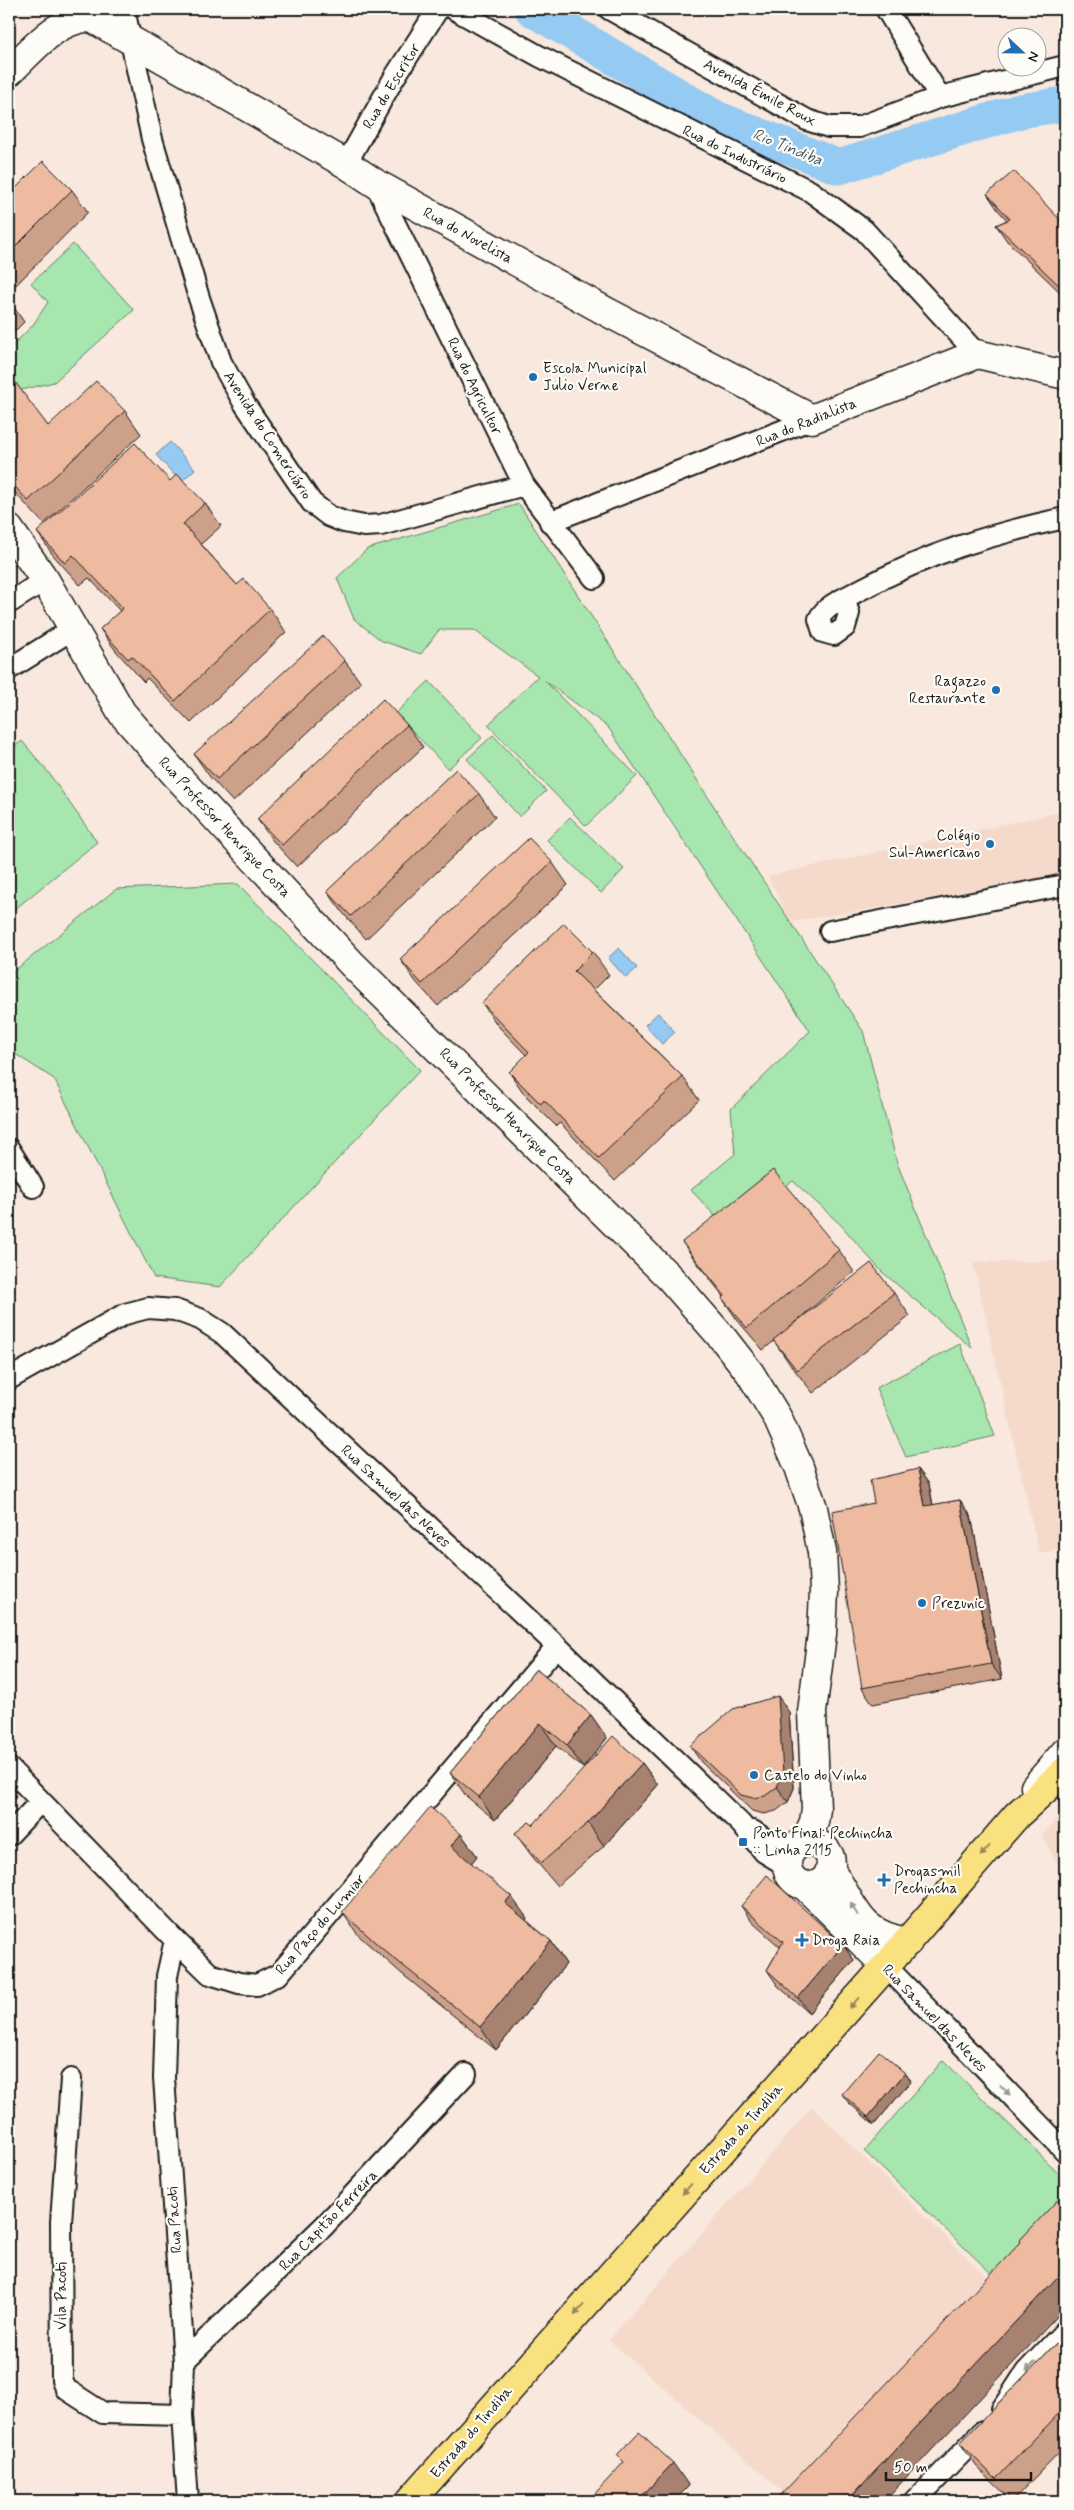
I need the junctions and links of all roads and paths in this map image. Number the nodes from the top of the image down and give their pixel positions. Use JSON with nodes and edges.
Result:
{"nodes":[{"id":1,"x":124,"y":9,"type":"edge"},
{"id":2,"x":438,"y":9,"type":"edge"},
{"id":3,"x":454,"y":9,"type":"edge"},
{"id":4,"x":609,"y":9,"type":"edge"},
{"id":5,"x":886,"y":9,"type":"edge"},
{"id":6,"x":129,"y":39,"type":"junction"},
{"id":7,"x":1065,"y":66,"type":"edge"},
{"id":8,"x":9,"y":72,"type":"edge"},
{"id":9,"x":940,"y":97,"type":"junction"},
{"id":10,"x":346,"y":164,"type":"junction"},
{"id":11,"x":375,"y":183,"type":"junction"},
{"id":12,"x":977,"y":354,"type":"junction"},
{"id":13,"x":1065,"y":374,"type":"edge"},
{"id":14,"x":812,"y":419,"type":"junction"},
{"id":15,"x":524,"y":484,"type":"junction"},
{"id":16,"x":1065,"y":518,"type":"edge"},
{"id":17,"x":550,"y":522,"type":"junction"},
{"id":18,"x":9,"y":529,"type":"edge"},
{"id":19,"x":594,"y":578,"type":"dead end"},
{"id":20,"x":46,"y":580,"type":"junction"},
{"id":21,"x":844,"y":599,"type":"dead end"},
{"id":22,"x":9,"y":603,"type":"edge"},
{"id":23,"x":73,"y":628,"type":"junction"},
{"id":24,"x":9,"y":669,"type":"edge"},
{"id":25,"x":1065,"y":884,"type":"edge"},
{"id":26,"x":830,"y":931,"type":"dead end"},
{"id":27,"x":9,"y":1148,"type":"edge"},
{"id":28,"x":33,"y":1187,"type":"dead end"},
{"id":29,"x":9,"y":1379,"type":"edge"},
{"id":30,"x":557,"y":1646,"type":"junction"},
{"id":31,"x":1065,"y":1752,"type":"edge"},
{"id":32,"x":9,"y":1768,"type":"edge"},
{"id":33,"x":1065,"y":1771,"type":"edge"},
{"id":34,"x":815,"y":1778,"type":"junction"},
{"id":35,"x":41,"y":1801,"type":"junction"},
{"id":36,"x":1017,"y":1815,"type":"junction"},
{"id":37,"x":9,"y":1834,"type":"edge"},
{"id":38,"x":798,"y":1860,"type":"junction"},
{"id":39,"x":829,"y":1863,"type":"junction"},
{"id":40,"x":175,"y":1940,"type":"junction"},
{"id":41,"x":908,"y":1942,"type":"junction"},
{"id":42,"x":886,"y":1966,"type":"junction"},
{"id":43,"x":466,"y":2074,"type":"dead end"},
{"id":44,"x":71,"y":2079,"type":"dead end"},
{"id":45,"x":1065,"y":2151,"type":"edge"},
{"id":46,"x":1065,"y":2331,"type":"edge"},
{"id":47,"x":184,"y":2361,"type":"junction"},
{"id":48,"x":182,"y":2415,"type":"junction"},
{"id":49,"x":188,"y":2501,"type":"edge"},
{"id":50,"x":410,"y":2501,"type":"edge"},
{"id":51,"x":915,"y":2501,"type":"edge"}],
"edges":[{"from":1,"to":6,"type":"street","name":"Avenida do Comerciário"},
{"from":2,"to":10,"type":"street","name":"Rua do Escritor"},
{"from":3,"to":12,"type":"street","name":"Rua do Industriário"},
{"from":4,"to":9,"type":"street","name":"Avenida Émile Roux"},
{"from":5,"to":9,"type":"street"},
{"from":6,"to":8,"type":"street","name":"Rua do Novelista"},
{"from":6,"to":10,"type":"street","name":"Rua do Novelista"},
{"from":6,"to":15,"type":"street","name":"Avenida do Comerciário"},
{"from":7,"to":9,"type":"street","name":"Avenida Émile Roux"},
{"from":10,"to":11,"type":"street","name":"Rua do Novelista"},
{"from":11,"to":14,"type":"street","name":"Rua do Novelista"},
{"from":11,"to":15,"type":"street","name":"Rua do Agricultor"},
{"from":12,"to":13,"type":"street"},
{"from":12,"to":14,"type":"street","name":"Rua do Radialista"},
{"from":14,"to":17,"type":"street","name":"Rua do Radialista"},
{"from":15,"to":17,"type":"street","name":"Rua do Agricultor"},
{"from":16,"to":21,"type":"street"},
{"from":17,"to":19,"type":"street","name":"Rua do Agricultor"},
{"from":18,"to":20,"type":"street","name":"Rua Professor Henrique Costa"},
{"from":20,"to":22,"type":"street"},
{"from":20,"to":23,"type":"street","name":"Rua Professor Henrique Costa"},
{"from":23,"to":24,"type":"street"},
{"from":23,"to":34,"type":"street","name":"Rua Professor Henrique Costa"},
{"from":25,"to":26,"type":"street"},
{"from":27,"to":28,"type":"street"},
{"from":29,"to":30,"type":"street","name":"Rua Samuel das Neves"},
{"from":30,"to":38,"type":"street","name":"Rua Samuel das Neves"},
{"from":30,"to":40,"type":"street","name":"Rua Paço do Lumiar"},
{"from":31,"to":36,"type":"street","name":"Estrada do Tindiba"},
{"from":32,"to":35,"type":"street","name":"Rua Paço do Lumiar"},
{"from":33,"to":36,"type":"main road"},
{"from":34,"to":38,"type":"street","name":"Rua Professor Henrique Costa"},
{"from":34,"to":39,"type":"street","name":"Rua Professor Henrique Costa"},
{"from":35,"to":37,"type":"street"},
{"from":35,"to":40,"type":"street","name":"Rua Paço do Lumiar"},
{"from":36,"to":41,"type":"main road","name":"Estrada do Tindiba","one_way":true},
{"from":38,"to":39,"type":"street"},
{"from":38,"to":39,"type":"street"},
{"from":38,"to":42,"type":"street","name":"Rua Samuel das Neves"},
{"from":41,"to":39,"type":"street","name":"Rua Professor Henrique Costa","one_way":true},
{"from":40,"to":47,"type":"street","name":"Rua Pacoti"},
{"from":41,"to":42,"type":"main road","name":"Estrada do Tindiba"},
{"from":42,"to":45,"type":"street","name":"Rua Samuel das Neves","one_way":true},
{"from":42,"to":50,"type":"main road","name":"Estrada do Tindiba","one_way":true},
{"from":43,"to":47,"type":"street","name":"Rua Capitão Ferreira"},
{"from":44,"to":48,"type":"street","name":"Vila Pacoti"},
{"from":46,"to":51,"type":"street","one_way":true},
{"from":47,"to":48,"type":"street","name":"Rua Pacoti"},
{"from":48,"to":49,"type":"street","name":"Rua Pacoti"}]}
